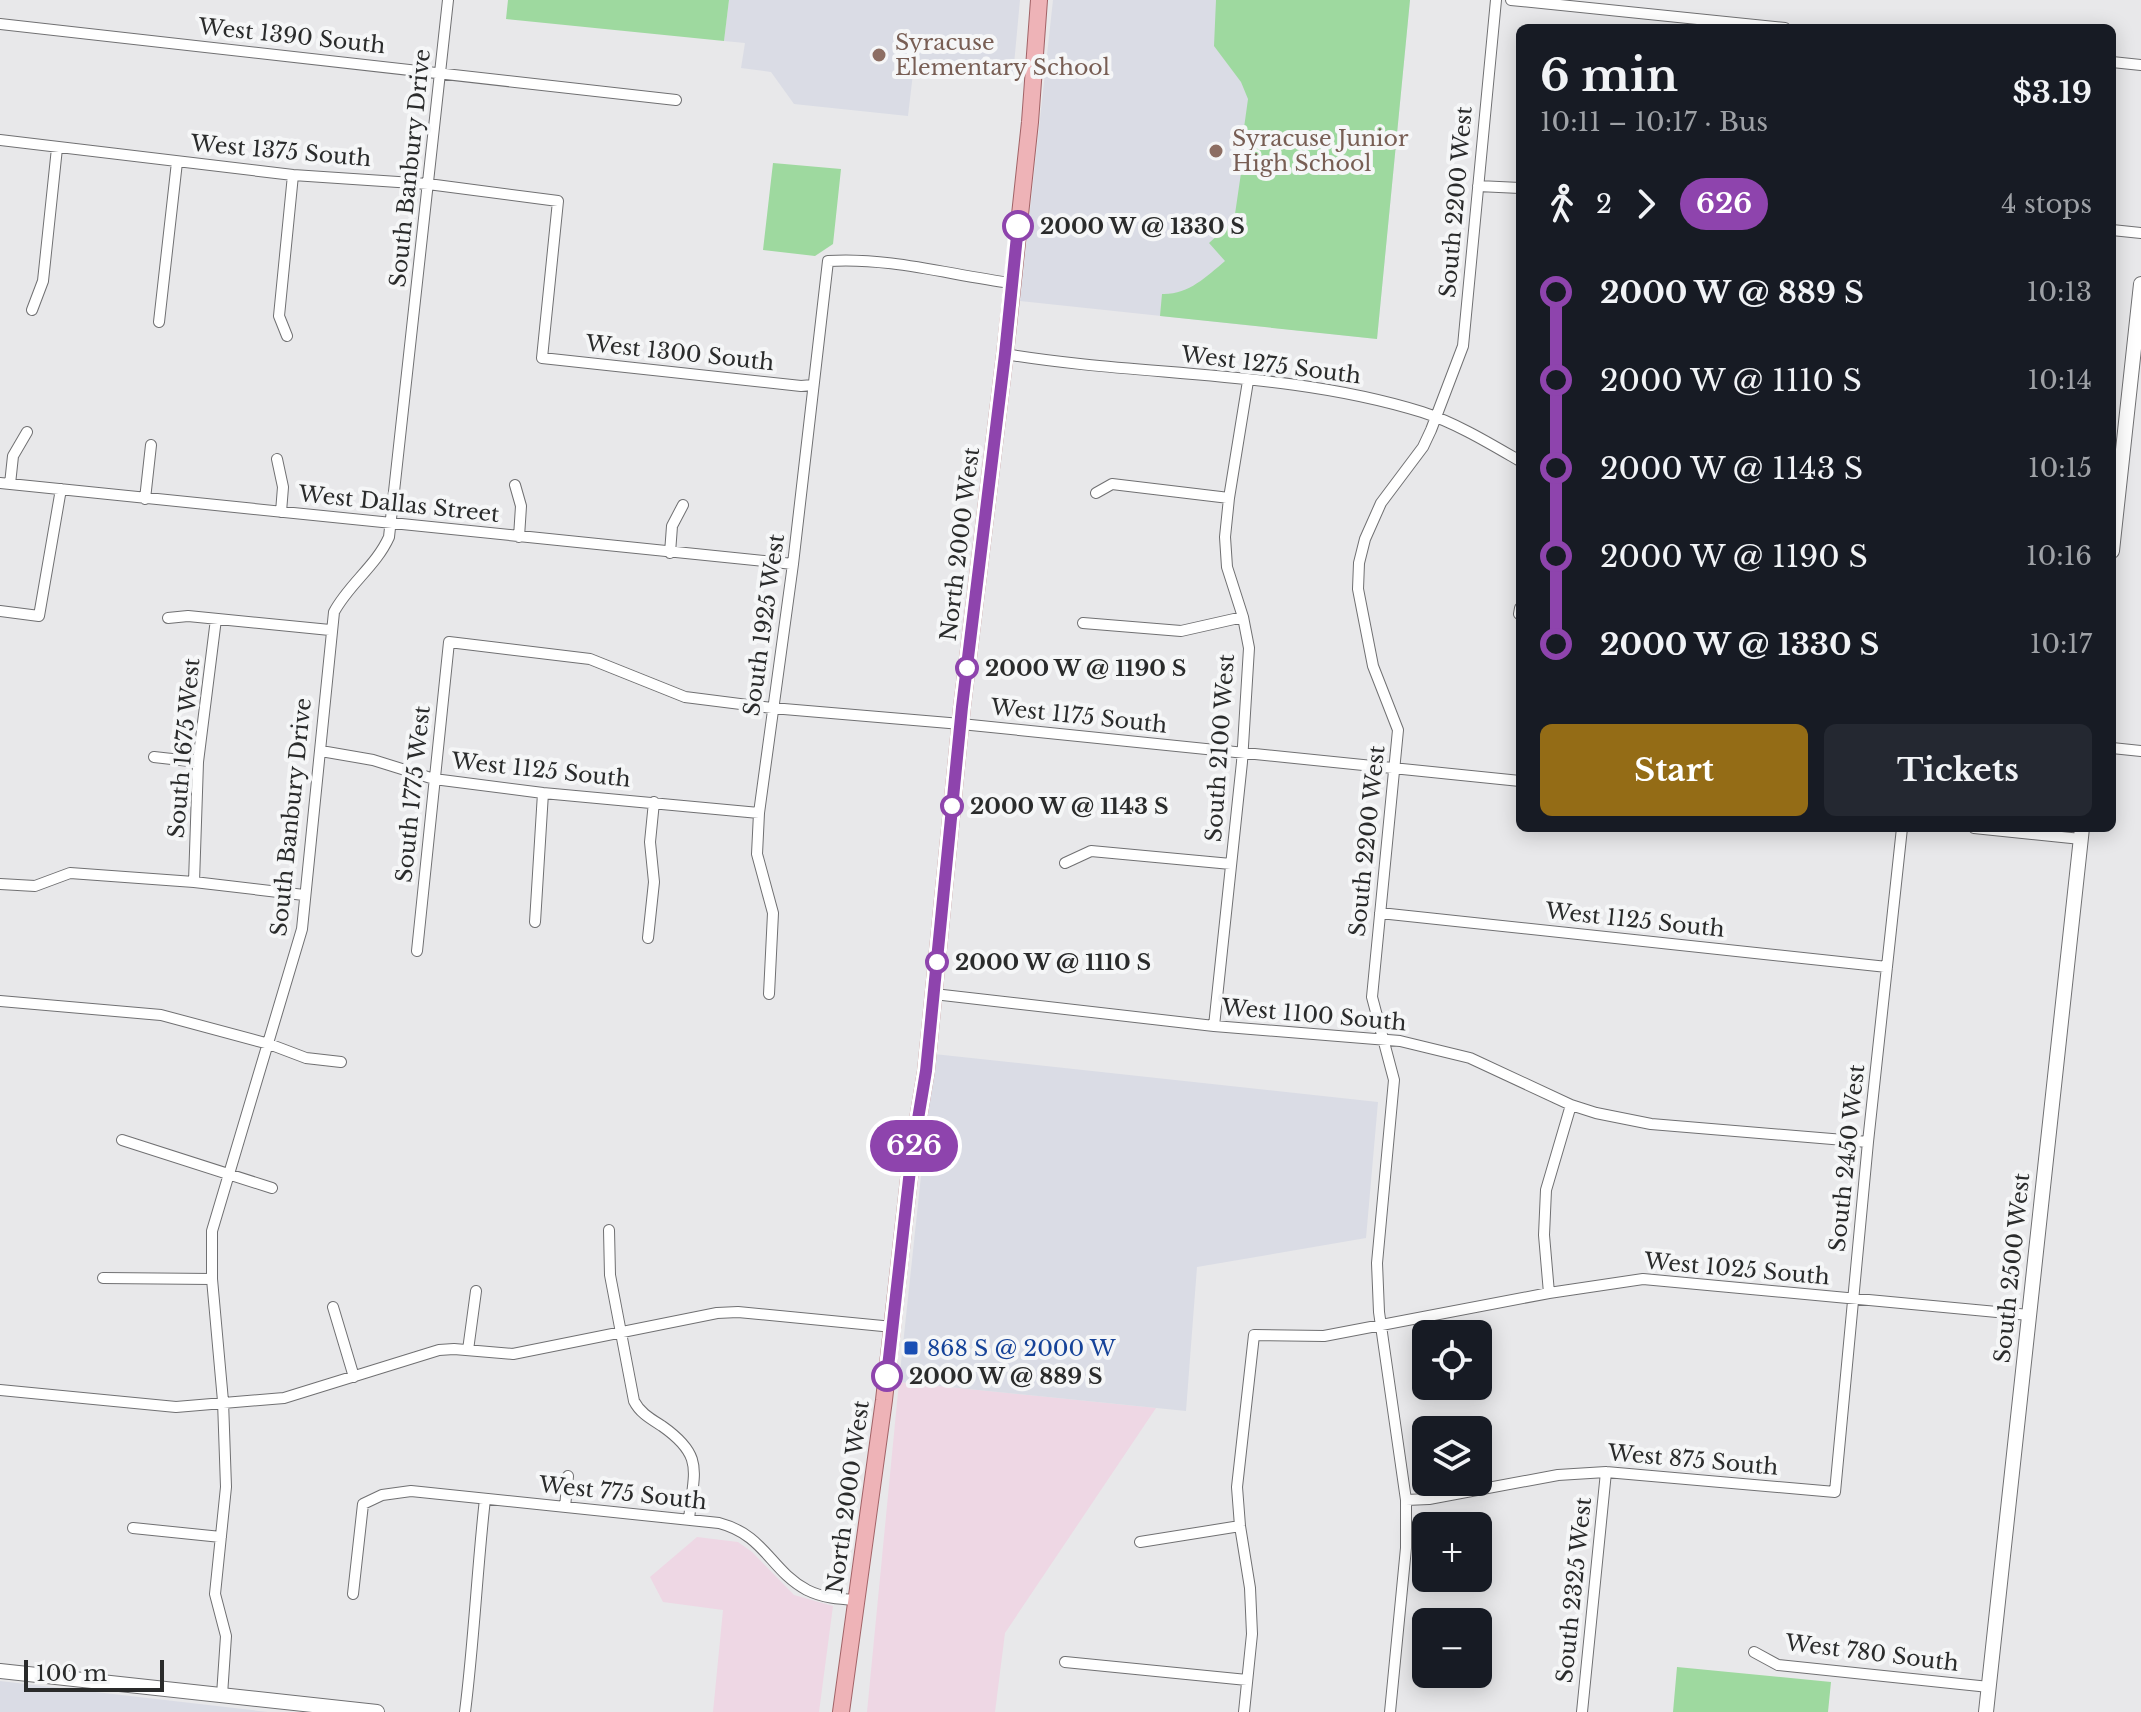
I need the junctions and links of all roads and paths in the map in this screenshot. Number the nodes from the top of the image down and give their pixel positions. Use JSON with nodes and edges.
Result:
{"nodes":[{"id":1,"x":448,"y":0,"type":"edge"},
{"id":2,"x":1039,"y":0,"type":"edge"},
{"id":3,"x":1496,"y":0,"type":"edge"},
{"id":4,"x":1511,"y":0,"type":"edge"},
{"id":5,"x":0,"y":24,"type":"edge"},
{"id":6,"x":1746,"y":24,"type":"edge"},
{"id":7,"x":2116,"y":62,"type":"edge"},
{"id":8,"x":2141,"y":65,"type":"edge"},
{"id":9,"x":441,"y":72,"type":"junction"},
{"id":10,"x":676,"y":100,"type":"dead end"},
{"id":11,"x":0,"y":140,"type":"edge"},
{"id":12,"x":57,"y":148,"type":"junction"},
{"id":13,"x":177,"y":162,"type":"junction"},
{"id":14,"x":293,"y":175,"type":"junction"},
{"id":15,"x":428,"y":184,"type":"junction"},
{"id":16,"x":1478,"y":186,"type":"junction"},
{"id":17,"x":1516,"y":188,"type":"edge"},
{"id":18,"x":2116,"y":230,"type":"edge"},
{"id":19,"x":2141,"y":233,"type":"edge"},
{"id":20,"x":1011,"y":283,"type":"junction"},
{"id":21,"x":2141,"y":284,"type":"edge"},
{"id":22,"x":32,"y":310,"type":"dead end"},
{"id":23,"x":159,"y":322,"type":"dead end"},
{"id":24,"x":287,"y":336,"type":"dead end"},
{"id":25,"x":1005,"y":354,"type":"junction"},
{"id":26,"x":542,"y":358,"type":"joint"},
{"id":27,"x":1248,"y":381,"type":"junction"},
{"id":28,"x":813,"y":385,"type":"junction"},
{"id":29,"x":1437,"y":418,"type":"junction"},
{"id":30,"x":27,"y":432,"type":"dead end"},
{"id":31,"x":151,"y":445,"type":"dead end"},
{"id":32,"x":277,"y":459,"type":"dead end"},
{"id":33,"x":1516,"y":459,"type":"edge"},
{"id":34,"x":2116,"y":481,"type":"edge"},
{"id":35,"x":5,"y":484,"type":"edge"},
{"id":36,"x":515,"y":485,"type":"dead end"},
{"id":37,"x":61,"y":489,"type":"junction"},
{"id":38,"x":1096,"y":493,"type":"dead end"},
{"id":39,"x":1229,"y":498,"type":"junction"},
{"id":40,"x":145,"y":499,"type":"junction"},
{"id":41,"x":683,"y":505,"type":"dead end"},
{"id":42,"x":281,"y":512,"type":"junction"},
{"id":43,"x":391,"y":523,"type":"junction"},
{"id":44,"x":519,"y":537,"type":"junction"},
{"id":45,"x":670,"y":553,"type":"junction"},
{"id":46,"x":793,"y":564,"type":"junction"},
{"id":47,"x":0,"y":611,"type":"edge"},
{"id":48,"x":1243,"y":617,"type":"junction"},
{"id":49,"x":168,"y":618,"type":"dead end"},
{"id":50,"x":216,"y":619,"type":"junction"},
{"id":51,"x":1083,"y":623,"type":"dead end"},
{"id":52,"x":330,"y":630,"type":"junction"},
{"id":53,"x":449,"y":642,"type":"joint"},
{"id":54,"x":772,"y":708,"type":"junction"},
{"id":55,"x":961,"y":724,"type":"junction"},
{"id":56,"x":2116,"y":748,"type":"edge"},
{"id":57,"x":321,"y":751,"type":"junction"},
{"id":58,"x":2141,"y":751,"type":"edge"},
{"id":59,"x":1242,"y":753,"type":"junction"},
{"id":60,"x":154,"y":757,"type":"dead end"},
{"id":61,"x":198,"y":762,"type":"junction"},
{"id":62,"x":1395,"y":767,"type":"junction"},
{"id":63,"x":434,"y":779,"type":"junction"},
{"id":64,"x":1516,"y":781,"type":"edge"},
{"id":65,"x":543,"y":793,"type":"junction"},
{"id":66,"x":654,"y":802,"type":"junction"},
{"id":67,"x":759,"y":813,"type":"junction"},
{"id":68,"x":1902,"y":832,"type":"edge"},
{"id":69,"x":2045,"y":832,"type":"edge"},
{"id":70,"x":2081,"y":834,"type":"edge"},
{"id":71,"x":1065,"y":863,"type":"dead end"},
{"id":72,"x":1231,"y":864,"type":"junction"},
{"id":73,"x":194,"y":882,"type":"junction"},
{"id":74,"x":0,"y":884,"type":"edge"},
{"id":75,"x":304,"y":895,"type":"junction"},
{"id":76,"x":1380,"y":913,"type":"junction"},
{"id":77,"x":535,"y":922,"type":"dead end"},
{"id":78,"x":648,"y":938,"type":"dead end"},
{"id":79,"x":417,"y":951,"type":"dead end"},
{"id":80,"x":1887,"y":967,"type":"junction"},
{"id":81,"x":769,"y":994,"type":"dead end"},
{"id":82,"x":934,"y":994,"type":"junction"},
{"id":83,"x":0,"y":1001,"type":"edge"},
{"id":84,"x":1214,"y":1026,"type":"junction"},
{"id":85,"x":1385,"y":1040,"type":"junction"},
{"id":86,"x":269,"y":1044,"type":"junction"},
{"id":87,"x":341,"y":1062,"type":"dead end"},
{"id":88,"x":1571,"y":1105,"type":"junction"},
{"id":89,"x":122,"y":1140,"type":"dead end"},
{"id":90,"x":1868,"y":1142,"type":"junction"},
{"id":91,"x":230,"y":1176,"type":"junction"},
{"id":92,"x":272,"y":1188,"type":"dead end"},
{"id":93,"x":609,"y":1230,"type":"dead end"},
{"id":94,"x":103,"y":1278,"type":"dead end"},
{"id":95,"x":212,"y":1279,"type":"junction"},
{"id":96,"x":476,"y":1291,"type":"dead end"},
{"id":97,"x":1549,"y":1293,"type":"junction"},
{"id":98,"x":1854,"y":1299,"type":"junction"},
{"id":99,"x":333,"y":1307,"type":"dead end"},
{"id":100,"x":2029,"y":1315,"type":"junction"},
{"id":101,"x":1381,"y":1326,"type":"junction"},
{"id":102,"x":893,"y":1327,"type":"junction"},
{"id":103,"x":621,"y":1332,"type":"junction"},
{"id":104,"x":468,"y":1350,"type":"junction"},
{"id":105,"x":354,"y":1377,"type":"junction"},
{"id":106,"x":0,"y":1390,"type":"edge"},
{"id":107,"x":223,"y":1401,"type":"junction"},
{"id":108,"x":1606,"y":1472,"type":"junction"},
{"id":109,"x":568,"y":1476,"type":"dead end"},
{"id":110,"x":1835,"y":1492,"type":"joint"},
{"id":111,"x":485,"y":1499,"type":"junction"},
{"id":112,"x":1406,"y":1500,"type":"junction"},
{"id":113,"x":565,"y":1507,"type":"junction"},
{"id":114,"x":689,"y":1520,"type":"junction"},
{"id":115,"x":1240,"y":1526,"type":"junction"},
{"id":116,"x":133,"y":1528,"type":"dead end"},
{"id":117,"x":221,"y":1537,"type":"junction"},
{"id":118,"x":1140,"y":1542,"type":"dead end"},
{"id":119,"x":353,"y":1594,"type":"dead end"},
{"id":120,"x":856,"y":1600,"type":"junction"},
{"id":121,"x":1754,"y":1652,"type":"dead end"},
{"id":122,"x":1065,"y":1662,"type":"dead end"},
{"id":123,"x":0,"y":1671,"type":"edge"},
{"id":124,"x":1247,"y":1680,"type":"junction"},
{"id":125,"x":1989,"y":1687,"type":"junction"},
{"id":126,"x":222,"y":1695,"type":"junction"},
{"id":127,"x":377,"y":1712,"type":"edge"},
{"id":128,"x":465,"y":1712,"type":"edge"},
{"id":129,"x":841,"y":1712,"type":"edge"},
{"id":130,"x":1244,"y":1712,"type":"edge"},
{"id":131,"x":1390,"y":1712,"type":"edge"},
{"id":132,"x":1582,"y":1712,"type":"edge"},
{"id":133,"x":1986,"y":1712,"type":"edge"}],
"edges":[{"from":1,"to":9,"type":"street","name":"South Banbury Drive"},
{"from":2,"to":20,"type":"main road","name":"North 2000 West"},
{"from":3,"to":16,"type":"street","name":"South 2200 West"},
{"from":4,"to":6,"type":"street"},
{"from":5,"to":9,"type":"street","name":"West 1390 South"},
{"from":7,"to":8,"type":"street"},
{"from":9,"to":10,"type":"street","name":"West 1390 South"},
{"from":9,"to":15,"type":"street","name":"South Banbury Drive"},
{"from":11,"to":12,"type":"street","name":"West 1375 South"},
{"from":12,"to":13,"type":"street","name":"West 1375 South"},
{"from":12,"to":22,"type":"street"},
{"from":13,"to":14,"type":"street","name":"West 1375 South"},
{"from":13,"to":23,"type":"street"},
{"from":14,"to":15,"type":"street","name":"West 1375 South"},
{"from":14,"to":24,"type":"street"},
{"from":15,"to":26,"type":"street","name":"West 1375 South"},
{"from":15,"to":43,"type":"street","name":"South Banbury Drive"},
{"from":16,"to":17,"type":"street"},
{"from":16,"to":29,"type":"street","name":"South 2200 West"},
{"from":18,"to":19,"type":"street"},
{"from":20,"to":25,"type":"main road","name":"North 2000 West"},
{"from":20,"to":28,"type":"street","name":"South 1925 West"},
{"from":21,"to":34,"type":"street"},
{"from":25,"to":27,"type":"street","name":"West 1275 South"},
{"from":25,"to":55,"type":"main road","name":"North 2000 West"},
{"from":26,"to":28,"type":"street","name":"West 1300 South"},
{"from":27,"to":29,"type":"street","name":"West 1275 South"},
{"from":27,"to":39,"type":"street","name":"South 2100 West"},
{"from":28,"to":46,"type":"street","name":"South 1925 West"},
{"from":29,"to":33,"type":"street","name":"West 1275 South"},
{"from":29,"to":62,"type":"street","name":"South 2200 West"},
{"from":30,"to":35,"type":"street"},
{"from":31,"to":40,"type":"street"},
{"from":32,"to":42,"type":"street"},
{"from":35,"to":37,"type":"street","name":"West Dallas Street"},
{"from":36,"to":44,"type":"street"},
{"from":37,"to":40,"type":"street","name":"West Dallas Street"},
{"from":37,"to":47,"type":"street"},
{"from":38,"to":39,"type":"street"},
{"from":39,"to":48,"type":"street","name":"South 2100 West"},
{"from":40,"to":42,"type":"street","name":"West Dallas Street"},
{"from":41,"to":45,"type":"street"},
{"from":42,"to":43,"type":"street","name":"West Dallas Street"},
{"from":43,"to":44,"type":"street","name":"West Dallas Street"},
{"from":43,"to":52,"type":"street","name":"South Banbury Drive"},
{"from":44,"to":45,"type":"street","name":"West Dallas Street"},
{"from":45,"to":46,"type":"street","name":"West Dallas Street"},
{"from":46,"to":54,"type":"street","name":"South 1925 West"},
{"from":48,"to":51,"type":"street"},
{"from":48,"to":59,"type":"street","name":"South 2100 West"},
{"from":49,"to":50,"type":"street"},
{"from":50,"to":52,"type":"street"},
{"from":50,"to":61,"type":"street","name":"South 1675 West"},
{"from":52,"to":57,"type":"street","name":"South Banbury Drive"},
{"from":53,"to":54,"type":"street","name":"West 1175 South"},
{"from":53,"to":63,"type":"street","name":"South 1775 West"},
{"from":54,"to":55,"type":"street","name":"West 1175 South"},
{"from":54,"to":67,"type":"street","name":"South 1925 West"},
{"from":55,"to":59,"type":"street","name":"West 1175 South"},
{"from":55,"to":82,"type":"main road","name":"North 2000 West"},
{"from":56,"to":58,"type":"street"},
{"from":57,"to":63,"type":"street","name":"West 1125 South"},
{"from":57,"to":75,"type":"street","name":"South Banbury Drive"},
{"from":59,"to":62,"type":"street","name":"West 1175 South"},
{"from":59,"to":72,"type":"street","name":"South 2100 West"},
{"from":60,"to":61,"type":"street"},
{"from":61,"to":73,"type":"street","name":"South 1675 West"},
{"from":62,"to":64,"type":"street","name":"West 1175 South"},
{"from":62,"to":76,"type":"street","name":"South 2200 West"},
{"from":63,"to":65,"type":"street","name":"West 1125 South"},
{"from":63,"to":79,"type":"street","name":"South 1775 West"},
{"from":65,"to":66,"type":"street","name":"West 1125 South"},
{"from":65,"to":77,"type":"street"},
{"from":66,"to":67,"type":"street","name":"West 1125 South"},
{"from":66,"to":78,"type":"street"},
{"from":67,"to":81,"type":"street","name":"South 1925 West"},
{"from":68,"to":80,"type":"street","name":"South 2450 West"},
{"from":69,"to":70,"type":"street"},
{"from":70,"to":100,"type":"street","name":"South 2500 West"},
{"from":71,"to":72,"type":"street"},
{"from":72,"to":84,"type":"street","name":"South 2100 West"},
{"from":73,"to":74,"type":"street"},
{"from":73,"to":75,"type":"street"},
{"from":75,"to":86,"type":"street","name":"South Banbury Drive"},
{"from":76,"to":80,"type":"street","name":"West 1125 South"},
{"from":76,"to":85,"type":"street","name":"South 2200 West"},
{"from":80,"to":90,"type":"street","name":"South 2450 West"},
{"from":82,"to":84,"type":"street","name":"West 1100 South"},
{"from":82,"to":102,"type":"main road","name":"North 2000 West"},
{"from":83,"to":86,"type":"street"},
{"from":84,"to":85,"type":"street","name":"West 1100 South"},
{"from":85,"to":88,"type":"street","name":"West 1100 South"},
{"from":85,"to":101,"type":"street","name":"South 2200 West"},
{"from":86,"to":87,"type":"street"},
{"from":86,"to":91,"type":"street","name":"South Banbury Drive"},
{"from":88,"to":90,"type":"street","name":"West 1100 South"},
{"from":88,"to":97,"type":"street"},
{"from":89,"to":91,"type":"street"},
{"from":90,"to":98,"type":"street","name":"South 2450 West"},
{"from":91,"to":92,"type":"street"},
{"from":91,"to":95,"type":"street","name":"South Banbury Drive"},
{"from":93,"to":103,"type":"street"},
{"from":94,"to":95,"type":"street"},
{"from":95,"to":107,"type":"street","name":"South Banbury Drive"},
{"from":96,"to":104,"type":"street"},
{"from":97,"to":98,"type":"street","name":"West 1025 South"},
{"from":97,"to":101,"type":"street","name":"West 1025 South"},
{"from":98,"to":100,"type":"street","name":"West 1025 South"},
{"from":98,"to":110,"type":"street","name":"South 2450 West"},
{"from":99,"to":105,"type":"street"},
{"from":100,"to":125,"type":"street","name":"South 2500 West"},
{"from":101,"to":112,"type":"street","name":"South 2200 West"},
{"from":101,"to":115,"type":"street","name":"West 1025 South"},
{"from":102,"to":103,"type":"street"},
{"from":102,"to":120,"type":"main road","name":"North 2000 West"},
{"from":103,"to":104,"type":"street"},
{"from":103,"to":114,"type":"street"},
{"from":104,"to":105,"type":"street"},
{"from":105,"to":107,"type":"street"},
{"from":106,"to":107,"type":"street"},
{"from":107,"to":117,"type":"street","name":"South Banbury Drive"},
{"from":108,"to":110,"type":"street","name":"West 875 South"},
{"from":108,"to":112,"type":"street","name":"West 875 South"},
{"from":108,"to":132,"type":"street","name":"South 2325 West"},
{"from":109,"to":113,"type":"street"},
{"from":111,"to":113,"type":"street","name":"West 775 South"},
{"from":111,"to":119,"type":"street","name":"West 775 South"},
{"from":111,"to":128,"type":"street"},
{"from":112,"to":131,"type":"street","name":"South 2200 West"},
{"from":113,"to":114,"type":"street","name":"West 775 South"},
{"from":114,"to":120,"type":"street","name":"West 775 South"},
{"from":115,"to":118,"type":"street"},
{"from":115,"to":124,"type":"street"},
{"from":116,"to":117,"type":"street"},
{"from":117,"to":126,"type":"street","name":"South Banbury Drive"},
{"from":120,"to":129,"type":"main road","name":"North 2000 West"},
{"from":121,"to":125,"type":"street","name":"West 780 South"},
{"from":122,"to":124,"type":"street"},
{"from":123,"to":126,"type":"street"},
{"from":124,"to":130,"type":"street"},
{"from":125,"to":133,"type":"street","name":"South 2500 West"},
{"from":126,"to":127,"type":"street"}]}
